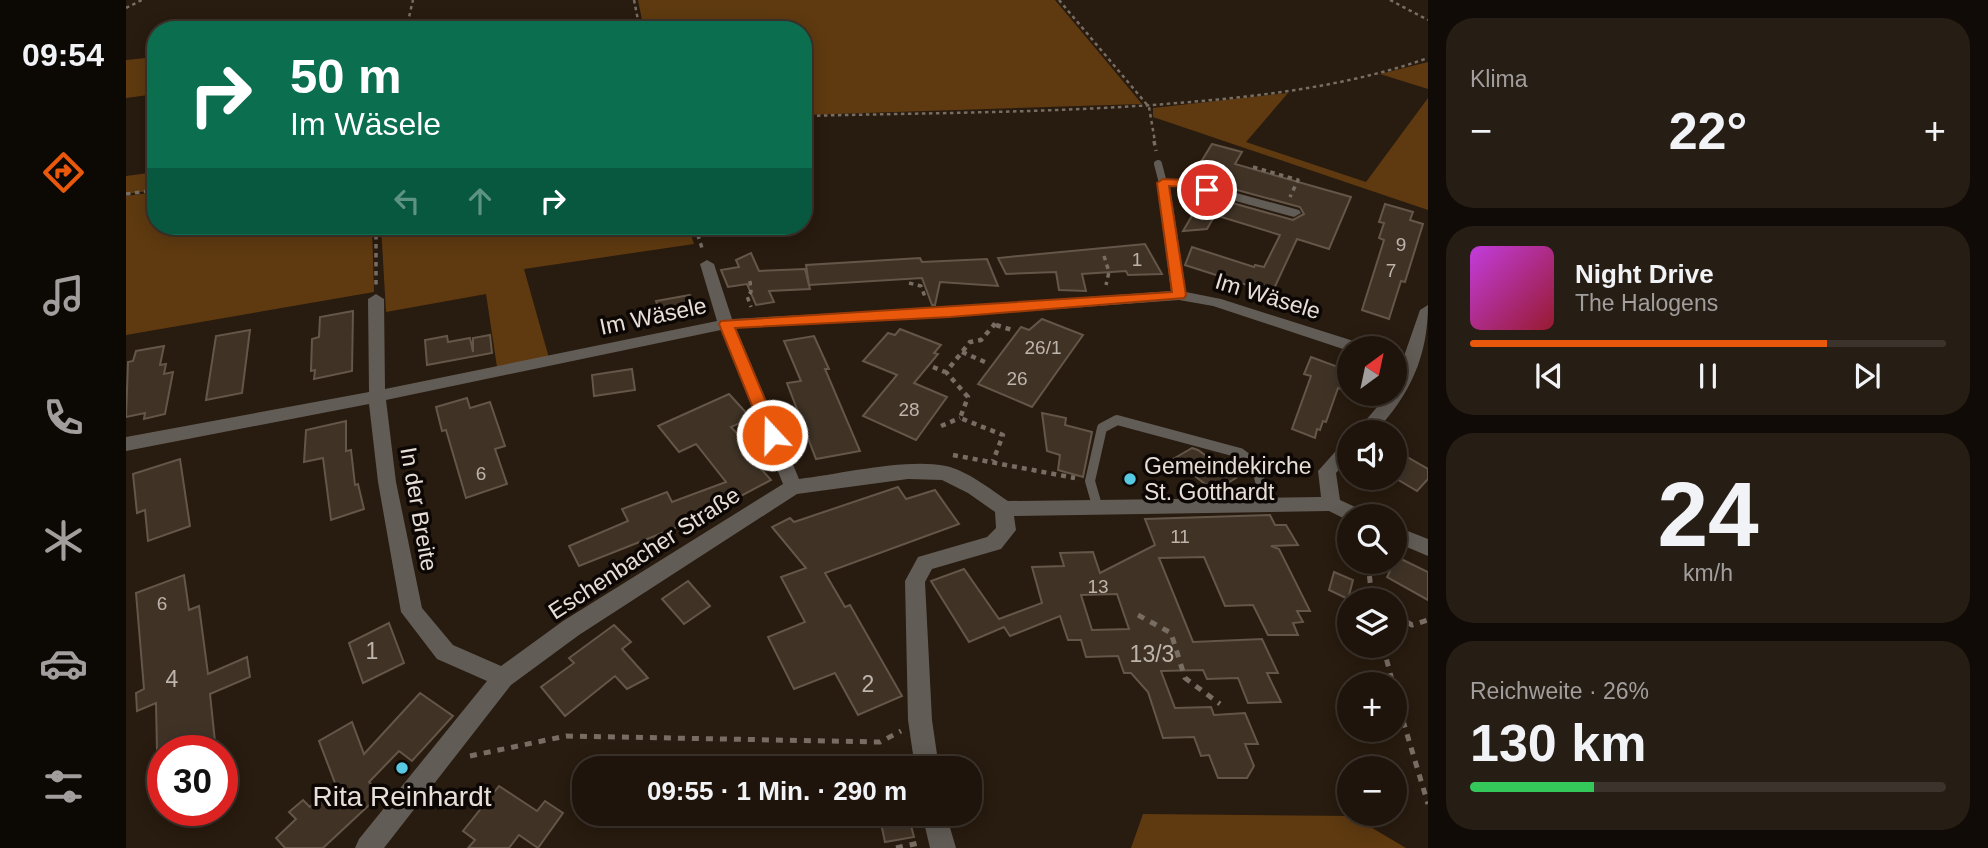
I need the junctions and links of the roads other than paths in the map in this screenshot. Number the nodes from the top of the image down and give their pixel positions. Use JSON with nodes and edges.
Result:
{"nodes":[{"id":1,"x":1158,"y":164,"type":"road end"},
{"id":2,"x":1163,"y":183,"type":"junction"},
{"id":3,"x":1288,"y":212,"type":"road end"},
{"id":4,"x":707,"y":264,"type":"road end"},
{"id":5,"x":1179,"y":295,"type":"junction"},
{"id":6,"x":376,"y":299,"type":"road end"},
{"id":7,"x":1428,"y":310,"type":"edge"},
{"id":8,"x":726,"y":324,"type":"junction"},
{"id":9,"x":1337,"y":341,"type":"edge"},
{"id":10,"x":1407,"y":353,"type":"edge"},
{"id":11,"x":377,"y":396,"type":"junction"},
{"id":12,"x":1390,"y":406,"type":"edge"},
{"id":13,"x":1376,"y":420,"type":"edge"},
{"id":14,"x":126,"y":444,"type":"edge"},
{"id":15,"x":1337,"y":461,"type":"edge"},
{"id":16,"x":793,"y":487,"type":"junction"},
{"id":17,"x":1331,"y":504,"type":"junction"},
{"id":18,"x":1266,"y":505,"type":"junction"},
{"id":19,"x":1337,"y":507,"type":"edge"},
{"id":20,"x":1004,"y":509,"type":"junction"},
{"id":21,"x":1098,"y":509,"type":"junction"},
{"id":22,"x":1407,"y":539,"type":"edge"},
{"id":23,"x":1428,"y":548,"type":"edge"},
{"id":24,"x":503,"y":678,"type":"junction"},
{"id":25,"x":925,"y":756,"type":"edge"},
{"id":26,"x":936,"y":826,"type":"edge"},
{"id":27,"x":368,"y":848,"type":"edge"},
{"id":28,"x":943,"y":848,"type":"edge"}],
"edges":[{"from":1,"to":2,"type":"lane"},
{"from":2,"to":3,"type":"street"},
{"from":2,"to":5,"type":"street"},
{"from":4,"to":8,"type":"street"},
{"from":5,"to":8,"type":"street","name":"Im Wäsele"},
{"from":5,"to":9,"type":"street","name":"Im Wäsele"},
{"from":6,"to":11,"type":"street","name":"In der Breite"},
{"from":7,"to":10,"type":"street"},
{"from":8,"to":11,"type":"street","name":"Im Wäsele"},
{"from":8,"to":16,"type":"street"},
{"from":11,"to":14,"type":"street","name":"Im Wäsele"},
{"from":11,"to":24,"type":"street","name":"In der Breite"},
{"from":12,"to":13,"type":"street"},
{"from":15,"to":17,"type":"street"},
{"from":16,"to":20,"type":"street","name":"Eschenbacher Straße"},
{"from":16,"to":24,"type":"street","name":"Eschenbacher Straße"},
{"from":17,"to":18,"type":"street"},
{"from":17,"to":19,"type":"street"},
{"from":18,"to":21,"type":"street"},
{"from":18,"to":21,"type":"lane"},
{"from":20,"to":21,"type":"street"},
{"from":20,"to":25,"type":"street"},
{"from":22,"to":23,"type":"street"},
{"from":24,"to":27,"type":"street","name":"Eschenbacher Straße"},
{"from":26,"to":28,"type":"street"}]}
